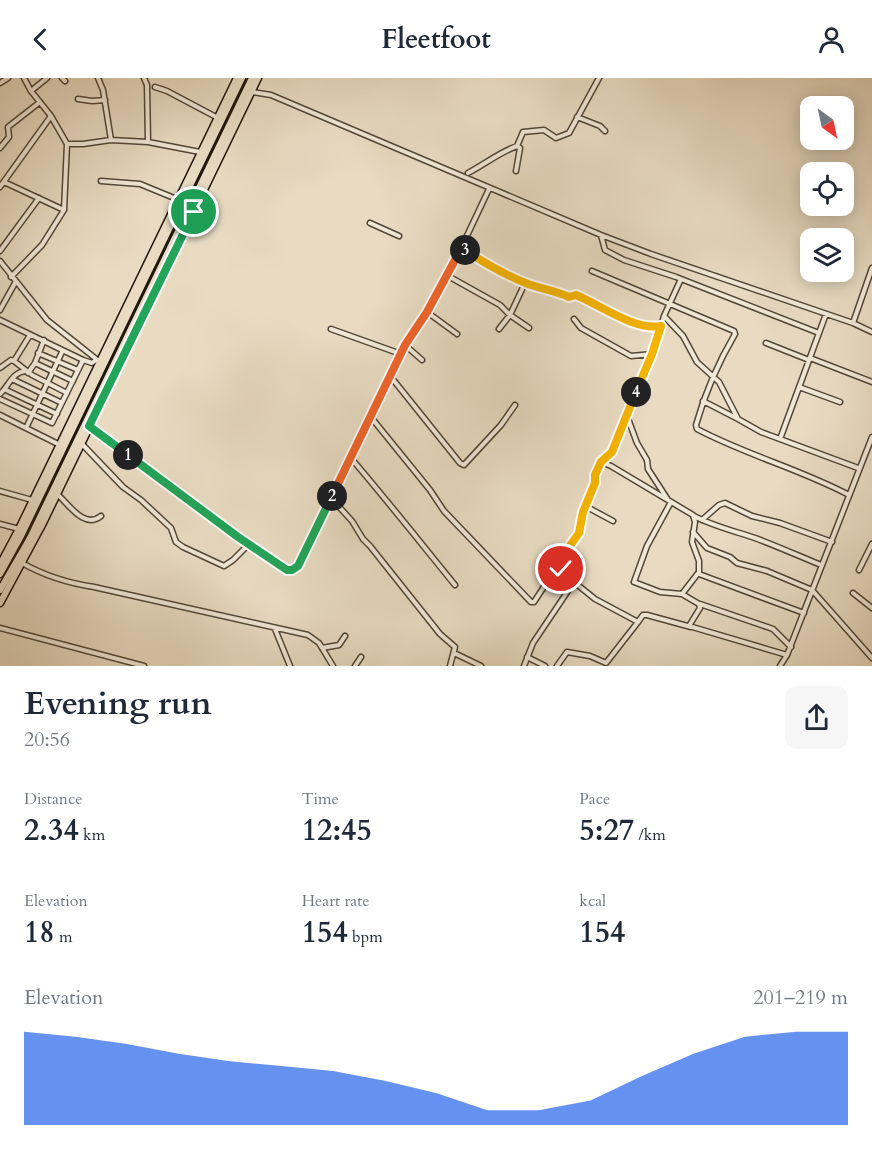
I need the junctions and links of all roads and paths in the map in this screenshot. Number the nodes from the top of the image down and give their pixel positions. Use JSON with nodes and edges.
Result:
{"nodes":[{"id":1,"x":24,"y":78,"type":"edge"},
{"id":2,"x":47,"y":78,"type":"edge"},
{"id":3,"x":98,"y":78,"type":"edge"},
{"id":4,"x":144,"y":78,"type":"edge"},
{"id":5,"x":237,"y":78,"type":"edge"},
{"id":6,"x":242,"y":78,"type":"edge"},
{"id":7,"x":252,"y":78,"type":"edge"},
{"id":8,"x":258,"y":78,"type":"edge"},
{"id":9,"x":599,"y":78,"type":"edge"},
{"id":10,"x":155,"y":87,"type":"dead end"},
{"id":11,"x":31,"y":92,"type":"junction"},
{"id":12,"x":252,"y":92,"type":"junction"},
{"id":13,"x":78,"y":99,"type":"dead end"},
{"id":14,"x":105,"y":100,"type":"junction"},
{"id":15,"x":40,"y":102,"type":"junction"},
{"id":16,"x":51,"y":116,"type":"junction"},
{"id":17,"x":578,"y":117,"type":"junction"},
{"id":18,"x":218,"y":118,"type":"junction"},
{"id":19,"x":605,"y":131,"type":"dead end"},
{"id":20,"x":111,"y":140,"type":"junction"},
{"id":21,"x":148,"y":142,"type":"junction"},
{"id":22,"x":67,"y":144,"type":"junction"},
{"id":23,"x":518,"y":146,"type":"junction"},
{"id":24,"x":0,"y":148,"type":"edge"},
{"id":25,"x":201,"y":152,"type":"junction"},
{"id":26,"x":516,"y":171,"type":"dead end"},
{"id":27,"x":468,"y":174,"type":"dead end"},
{"id":28,"x":101,"y":181,"type":"dead end"},
{"id":29,"x":4,"y":182,"type":"junction"},
{"id":30,"x":0,"y":187,"type":"edge"},
{"id":31,"x":489,"y":189,"type":"junction"},
{"id":32,"x":39,"y":198,"type":"junction"},
{"id":33,"x":180,"y":200,"type":"junction"},
{"id":34,"x":64,"y":210,"type":"junction"},
{"id":35,"x":370,"y":223,"type":"dead end"},
{"id":36,"x":601,"y":235,"type":"junction"},
{"id":37,"x":399,"y":236,"type":"dead end"},
{"id":38,"x":462,"y":247,"type":"junction"},
{"id":39,"x":0,"y":250,"type":"edge"},
{"id":40,"x":0,"y":261,"type":"edge"},
{"id":41,"x":872,"y":268,"type":"edge"},
{"id":42,"x":592,"y":271,"type":"dead end"},
{"id":43,"x":448,"y":276,"type":"junction"},
{"id":44,"x":11,"y":277,"type":"junction"},
{"id":45,"x":681,"y":279,"type":"junction"},
{"id":46,"x":15,"y":282,"type":"junction"},
{"id":47,"x":525,"y":283,"type":"junction"},
{"id":48,"x":669,"y":304,"type":"junction"},
{"id":49,"x":0,"y":309,"type":"edge"},
{"id":50,"x":427,"y":312,"type":"junction"},
{"id":51,"x":826,"y":314,"type":"junction"},
{"id":52,"x":510,"y":315,"type":"junction"},
{"id":53,"x":664,"y":316,"type":"junction"},
{"id":54,"x":574,"y":319,"type":"dead end"},
{"id":55,"x":0,"y":320,"type":"edge"},
{"id":56,"x":853,"y":323,"type":"junction"},
{"id":57,"x":661,"y":326,"type":"junction"},
{"id":58,"x":331,"y":328,"type":"dead end"},
{"id":59,"x":529,"y":328,"type":"dead end"},
{"id":60,"x":499,"y":329,"type":"dead end"},
{"id":61,"x":872,"y":332,"type":"edge"},
{"id":62,"x":819,"y":333,"type":"junction"},
{"id":63,"x":457,"y":334,"type":"dead end"},
{"id":64,"x":30,"y":335,"type":"junction"},
{"id":65,"x":44,"y":340,"type":"junction"},
{"id":66,"x":766,"y":343,"type":"dead end"},
{"id":67,"x":405,"y":345,"type":"junction"},
{"id":68,"x":62,"y":352,"type":"junction"},
{"id":69,"x":39,"y":353,"type":"junction"},
{"id":70,"x":401,"y":354,"type":"junction"},
{"id":71,"x":652,"y":354,"type":"junction"},
{"id":72,"x":809,"y":359,"type":"junction"},
{"id":73,"x":83,"y":360,"type":"junction"},
{"id":74,"x":423,"y":360,"type":"dead end"},
{"id":75,"x":14,"y":361,"type":"junction"},
{"id":76,"x":58,"y":361,"type":"junction"},
{"id":77,"x":98,"y":361,"type":"junction"},
{"id":78,"x":35,"y":363,"type":"junction"},
{"id":79,"x":0,"y":368,"type":"edge"},
{"id":80,"x":78,"y":370,"type":"junction"},
{"id":81,"x":27,"y":372,"type":"junction"},
{"id":82,"x":53,"y":372,"type":"junction"},
{"id":83,"x":713,"y":376,"type":"junction"},
{"id":84,"x":391,"y":377,"type":"junction"},
{"id":85,"x":12,"y":379,"type":"junction"},
{"id":86,"x":73,"y":381,"type":"junction"},
{"id":87,"x":872,"y":382,"type":"edge"},
{"id":88,"x":48,"y":383,"type":"junction"},
{"id":89,"x":799,"y":387,"type":"junction"},
{"id":90,"x":6,"y":390,"type":"junction"},
{"id":91,"x":67,"y":393,"type":"junction"},
{"id":92,"x":43,"y":394,"type":"junction"},
{"id":93,"x":0,"y":397,"type":"edge"},
{"id":94,"x":703,"y":400,"type":"junction"},
{"id":95,"x":840,"y":402,"type":"dead end"},
{"id":96,"x":62,"y":403,"type":"junction"},
{"id":97,"x":38,"y":404,"type":"junction"},
{"id":98,"x":515,"y":405,"type":"dead end"},
{"id":99,"x":32,"y":414,"type":"junction"},
{"id":100,"x":57,"y":414,"type":"junction"},
{"id":101,"x":0,"y":415,"type":"edge"},
{"id":102,"x":370,"y":416,"type":"junction"},
{"id":103,"x":627,"y":416,"type":"junction"},
{"id":104,"x":738,"y":419,"type":"junction"},
{"id":105,"x":89,"y":426,"type":"junction"},
{"id":106,"x":26,"y":428,"type":"junction"},
{"id":107,"x":872,"y":437,"type":"edge"},
{"id":108,"x":780,"y":439,"type":"junction"},
{"id":109,"x":81,"y":443,"type":"junction"},
{"id":110,"x":60,"y":445,"type":"junction"},
{"id":111,"x":866,"y":450,"type":"junction"},
{"id":112,"x":872,"y":456,"type":"edge"},
{"id":113,"x":350,"y":457,"type":"junction"},
{"id":114,"x":601,"y":462,"type":"junction"},
{"id":115,"x":858,"y":468,"type":"junction"},
{"id":116,"x":0,"y":491,"type":"edge"},
{"id":117,"x":57,"y":494,"type":"junction"},
{"id":118,"x":849,"y":495,"type":"junction"},
{"id":119,"x":331,"y":498,"type":"junction"},
{"id":120,"x":32,"y":500,"type":"junction"},
{"id":121,"x":671,"y":502,"type":"junction"},
{"id":122,"x":585,"y":506,"type":"junction"},
{"id":123,"x":693,"y":515,"type":"junction"},
{"id":124,"x":101,"y":516,"type":"dead end"},
{"id":125,"x":702,"y":520,"type":"junction"},
{"id":126,"x":613,"y":522,"type":"dead end"},
{"id":127,"x":0,"y":524,"type":"edge"},
{"id":128,"x":19,"y":529,"type":"junction"},
{"id":129,"x":693,"y":532,"type":"junction"},
{"id":130,"x":832,"y":542,"type":"junction"},
{"id":131,"x":249,"y":544,"type":"junction"},
{"id":132,"x":872,"y":544,"type":"edge"},
{"id":133,"x":22,"y":563,"type":"junction"},
{"id":134,"x":0,"y":565,"type":"edge"},
{"id":135,"x":821,"y":565,"type":"junction"},
{"id":136,"x":563,"y":569,"type":"junction"},
{"id":137,"x":859,"y":570,"type":"dead end"},
{"id":138,"x":0,"y":574,"type":"edge"},
{"id":139,"x":699,"y":574,"type":"junction"},
{"id":140,"x":574,"y":582,"type":"junction"},
{"id":141,"x":455,"y":585,"type":"dead end"},
{"id":142,"x":0,"y":590,"type":"edge"},
{"id":143,"x":812,"y":590,"type":"junction"},
{"id":144,"x":853,"y":593,"type":"dead end"},
{"id":145,"x":682,"y":594,"type":"junction"},
{"id":146,"x":0,"y":603,"type":"edge"},
{"id":147,"x":699,"y":604,"type":"junction"},
{"id":148,"x":872,"y":608,"type":"edge"},
{"id":149,"x":804,"y":613,"type":"junction"},
{"id":150,"x":638,"y":622,"type":"junction"},
{"id":151,"x":692,"y":627,"type":"junction"},
{"id":152,"x":0,"y":628,"type":"edge"},
{"id":153,"x":275,"y":629,"type":"junction"},
{"id":154,"x":345,"y":636,"type":"dead end"},
{"id":155,"x":791,"y":647,"type":"junction"},
{"id":156,"x":322,"y":648,"type":"junction"},
{"id":157,"x":454,"y":653,"type":"junction"},
{"id":158,"x":787,"y":655,"type":"junction"},
{"id":159,"x":361,"y":657,"type":"dead end"},
{"id":160,"x":527,"y":657,"type":"junction"},
{"id":161,"x":872,"y":658,"type":"edge"},
{"id":162,"x":144,"y":666,"type":"edge"},
{"id":163,"x":290,"y":666,"type":"edge"},
{"id":164,"x":333,"y":666,"type":"edge"},
{"id":165,"x":355,"y":666,"type":"edge"},
{"id":166,"x":450,"y":666,"type":"edge"},
{"id":167,"x":481,"y":666,"type":"edge"},
{"id":168,"x":524,"y":666,"type":"edge"},
{"id":169,"x":545,"y":666,"type":"edge"},
{"id":170,"x":554,"y":666,"type":"edge"},
{"id":171,"x":780,"y":666,"type":"edge"}],
"edges":[{"from":1,"to":11,"type":"street"},
{"from":2,"to":11,"type":"street"},
{"from":3,"to":14,"type":"street"},
{"from":4,"to":21,"type":"street"},
{"from":5,"to":18,"type":"main road"},
{"from":6,"to":138,"type":"main road"},
{"from":7,"to":142,"type":"main road"},
{"from":8,"to":12,"type":"main road"},
{"from":9,"to":17,"type":"street"},
{"from":10,"to":18,"type":"street"},
{"from":11,"to":15,"type":"street"},
{"from":12,"to":31,"type":"street"},
{"from":12,"to":105,"type":"main road"},
{"from":13,"to":14,"type":"street"},
{"from":14,"to":20,"type":"street"},
{"from":15,"to":16,"type":"street"},
{"from":15,"to":24,"type":"street"},
{"from":16,"to":22,"type":"street"},
{"from":16,"to":29,"type":"street"},
{"from":17,"to":19,"type":"street"},
{"from":17,"to":23,"type":"street"},
{"from":18,"to":25,"type":"main road"},
{"from":20,"to":21,"type":"street"},
{"from":20,"to":22,"type":"street"},
{"from":21,"to":25,"type":"street"},
{"from":22,"to":34,"type":"street"},
{"from":23,"to":26,"type":"street"},
{"from":23,"to":27,"type":"street"},
{"from":25,"to":33,"type":"main road"},
{"from":28,"to":33,"type":"street"},
{"from":29,"to":30,"type":"street"},
{"from":29,"to":32,"type":"street"},
{"from":31,"to":36,"type":"street"},
{"from":31,"to":38,"type":"street"},
{"from":32,"to":34,"type":"street"},
{"from":32,"to":39,"type":"street"},
{"from":33,"to":77,"type":"main road"},
{"from":34,"to":44,"type":"street"},
{"from":35,"to":37,"type":"street"},
{"from":36,"to":45,"type":"street"},
{"from":36,"to":51,"type":"street"},
{"from":38,"to":43,"type":"street"},
{"from":38,"to":47,"type":"street"},
{"from":40,"to":44,"type":"street"},
{"from":41,"to":56,"type":"street"},
{"from":42,"to":48,"type":"street"},
{"from":43,"to":50,"type":"street"},
{"from":43,"to":52,"type":"street"},
{"from":44,"to":46,"type":"street"},
{"from":45,"to":48,"type":"street"},
{"from":45,"to":62,"type":"street"},
{"from":46,"to":49,"type":"street"},
{"from":46,"to":77,"type":"street"},
{"from":47,"to":52,"type":"street"},
{"from":47,"to":57,"type":"street"},
{"from":48,"to":53,"type":"street"},
{"from":48,"to":83,"type":"street"},
{"from":50,"to":63,"type":"street"},
{"from":50,"to":67,"type":"street"},
{"from":51,"to":56,"type":"street"},
{"from":51,"to":62,"type":"street"},
{"from":52,"to":59,"type":"street"},
{"from":52,"to":60,"type":"street"},
{"from":53,"to":57,"type":"street"},
{"from":53,"to":83,"type":"street"},
{"from":54,"to":71,"type":"street"},
{"from":55,"to":64,"type":"street"},
{"from":56,"to":61,"type":"street"},
{"from":57,"to":71,"type":"street"},
{"from":58,"to":70,"type":"street"},
{"from":62,"to":72,"type":"street"},
{"from":64,"to":65,"type":"street"},
{"from":64,"to":75,"type":"street"},
{"from":65,"to":68,"type":"street"},
{"from":65,"to":69,"type":"street"},
{"from":66,"to":72,"type":"street"},
{"from":67,"to":70,"type":"street"},
{"from":67,"to":74,"type":"street"},
{"from":68,"to":73,"type":"street"},
{"from":68,"to":76,"type":"street"},
{"from":69,"to":76,"type":"street"},
{"from":69,"to":78,"type":"street"},
{"from":70,"to":84,"type":"street"},
{"from":71,"to":103,"type":"street"},
{"from":72,"to":87,"type":"street"},
{"from":72,"to":89,"type":"street"},
{"from":73,"to":77,"type":"street"},
{"from":73,"to":80,"type":"street"},
{"from":75,"to":79,"type":"street"},
{"from":75,"to":81,"type":"street"},
{"from":76,"to":80,"type":"street"},
{"from":76,"to":82,"type":"street"},
{"from":77,"to":110,"type":"main road"},
{"from":78,"to":81,"type":"street"},
{"from":78,"to":82,"type":"street"},
{"from":80,"to":86,"type":"street"},
{"from":81,"to":85,"type":"street"},
{"from":81,"to":88,"type":"street"},
{"from":82,"to":86,"type":"street"},
{"from":82,"to":88,"type":"street"},
{"from":83,"to":94,"type":"street"},
{"from":83,"to":104,"type":"street"},
{"from":84,"to":98,"type":"street"},
{"from":84,"to":102,"type":"street"},
{"from":85,"to":90,"type":"street"},
{"from":85,"to":92,"type":"street"},
{"from":86,"to":91,"type":"street"},
{"from":88,"to":91,"type":"street"},
{"from":88,"to":92,"type":"street"},
{"from":89,"to":95,"type":"street"},
{"from":89,"to":108,"type":"street"},
{"from":90,"to":93,"type":"street"},
{"from":90,"to":97,"type":"street"},
{"from":91,"to":96,"type":"street"},
{"from":92,"to":96,"type":"street"},
{"from":92,"to":97,"type":"street"},
{"from":93,"to":99,"type":"street"},
{"from":94,"to":104,"type":"street"},
{"from":94,"to":118,"type":"street"},
{"from":96,"to":100,"type":"street"},
{"from":97,"to":99,"type":"street"},
{"from":97,"to":100,"type":"street"},
{"from":99,"to":100,"type":"street"},
{"from":99,"to":106,"type":"street"},
{"from":101,"to":106,"type":"street"},
{"from":102,"to":113,"type":"street"},
{"from":102,"to":136,"type":"street"},
{"from":103,"to":114,"type":"street"},
{"from":103,"to":121,"type":"street"},
{"from":104,"to":108,"type":"street"},
{"from":105,"to":109,"type":"main road"},
{"from":105,"to":131,"type":"street"},
{"from":106,"to":110,"type":"street"},
{"from":107,"to":111,"type":"street"},
{"from":108,"to":115,"type":"street"},
{"from":109,"to":117,"type":"main road"},
{"from":109,"to":131,"type":"street"},
{"from":110,"to":120,"type":"main road"},
{"from":111,"to":112,"type":"street"},
{"from":111,"to":115,"type":"street"},
{"from":113,"to":119,"type":"street"},
{"from":113,"to":141,"type":"street"},
{"from":114,"to":121,"type":"street"},
{"from":114,"to":122,"type":"street"},
{"from":115,"to":118,"type":"street"},
{"from":116,"to":120,"type":"street"},
{"from":117,"to":124,"type":"street"},
{"from":117,"to":133,"type":"main road"},
{"from":118,"to":130,"type":"street"},
{"from":119,"to":131,"type":"street"},
{"from":119,"to":157,"type":"street"},
{"from":120,"to":128,"type":"main road"},
{"from":121,"to":123,"type":"street"},
{"from":121,"to":145,"type":"street"},
{"from":122,"to":126,"type":"street"},
{"from":122,"to":136,"type":"street"},
{"from":123,"to":125,"type":"street"},
{"from":123,"to":129,"type":"street"},
{"from":125,"to":130,"type":"street"},
{"from":125,"to":135,"type":"street"},
{"from":127,"to":128,"type":"street"},
{"from":128,"to":134,"type":"main road"},
{"from":129,"to":139,"type":"street"},
{"from":129,"to":143,"type":"street"},
{"from":130,"to":135,"type":"street"},
{"from":132,"to":137,"type":"street"},
{"from":133,"to":146,"type":"main road"},
{"from":133,"to":153,"type":"street"},
{"from":135,"to":143,"type":"street"},
{"from":136,"to":140,"type":"street"},
{"from":139,"to":145,"type":"street"},
{"from":139,"to":149,"type":"street"},
{"from":140,"to":150,"type":"street"},
{"from":140,"to":160,"type":"street"},
{"from":143,"to":149,"type":"street"},
{"from":143,"to":161,"type":"street"},
{"from":144,"to":148,"type":"street"},
{"from":145,"to":147,"type":"street"},
{"from":147,"to":151,"type":"street"},
{"from":147,"to":155,"type":"street"},
{"from":149,"to":155,"type":"street"},
{"from":150,"to":151,"type":"street"},
{"from":150,"to":170,"type":"street"},
{"from":151,"to":158,"type":"street"},
{"from":152,"to":162,"type":"street"},
{"from":153,"to":156,"type":"street"},
{"from":153,"to":163,"type":"street"},
{"from":154,"to":156,"type":"street"},
{"from":155,"to":158,"type":"street"},
{"from":156,"to":164,"type":"street"},
{"from":157,"to":166,"type":"street"},
{"from":157,"to":167,"type":"street"},
{"from":158,"to":171,"type":"street"},
{"from":159,"to":165,"type":"street"},
{"from":160,"to":168,"type":"street"},
{"from":160,"to":169,"type":"street"}]}
